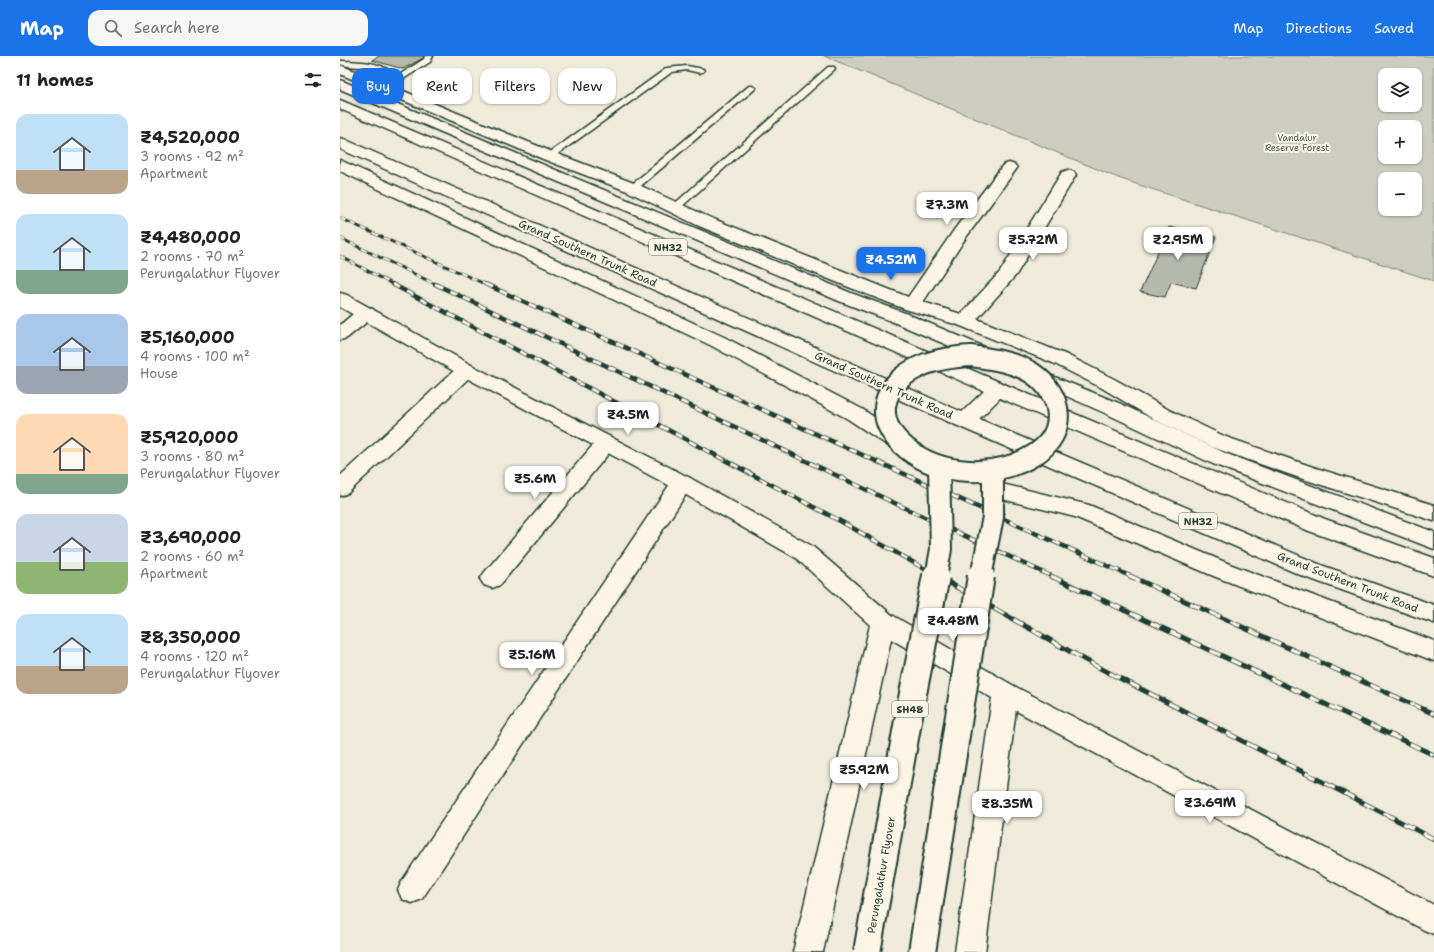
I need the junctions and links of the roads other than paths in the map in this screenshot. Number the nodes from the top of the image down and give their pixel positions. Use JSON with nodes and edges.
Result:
{"nodes":[{"id":1,"x":362,"y":56,"type":"edge"},
{"id":2,"x":429,"y":56,"type":"edge"},
{"id":3,"x":341,"y":66,"type":"edge"},
{"id":4,"x":831,"y":69,"type":"dead end"},
{"id":5,"x":352,"y":70,"type":"edge"},
{"id":6,"x":700,"y":71,"type":"dead end"},
{"id":7,"x":404,"y":76,"type":"edge"},
{"id":8,"x":340,"y":84,"type":"edge"},
{"id":9,"x":752,"y":88,"type":"dead end"},
{"id":10,"x":404,"y":91,"type":"edge"},
{"id":11,"x":340,"y":104,"type":"edge"},
{"id":12,"x":340,"y":143,"type":"edge"},
{"id":13,"x":549,"y":156,"type":"junction"},
{"id":14,"x":340,"y":165,"type":"edge"},
{"id":15,"x":1009,"y":168,"type":"dead end"},
{"id":16,"x":1068,"y":175,"type":"dead end"},
{"id":17,"x":633,"y":188,"type":"junction"},
{"id":18,"x":675,"y":208,"type":"junction"},
{"id":19,"x":340,"y":299,"type":"edge"},
{"id":20,"x":912,"y":305,"type":"junction"},
{"id":21,"x":366,"y":313,"type":"junction"},
{"id":22,"x":965,"y":321,"type":"junction"},
{"id":23,"x":340,"y":334,"type":"edge"},
{"id":24,"x":997,"y":359,"type":"junction"},
{"id":25,"x":466,"y":370,"type":"junction"},
{"id":26,"x":1035,"y":375,"type":"junction"},
{"id":27,"x":997,"y":389,"type":"junction"},
{"id":28,"x":965,"y":421,"type":"junction"},
{"id":29,"x":897,"y":442,"type":"junction"},
{"id":30,"x":606,"y":443,"type":"junction"},
{"id":31,"x":939,"y":466,"type":"junction"},
{"id":32,"x":994,"y":480,"type":"junction"},
{"id":33,"x":682,"y":483,"type":"junction"},
{"id":34,"x":340,"y":488,"type":"edge"},
{"id":35,"x":1434,"y":513,"type":"edge"},
{"id":36,"x":1434,"y":541,"type":"edge"},
{"id":37,"x":1434,"y":567,"type":"edge"},
{"id":38,"x":492,"y":580,"type":"dead end"},
{"id":39,"x":1434,"y":614,"type":"edge"},
{"id":40,"x":883,"y":622,"type":"junction"},
{"id":41,"x":1434,"y":651,"type":"edge"},
{"id":42,"x":1005,"y":693,"type":"junction"},
{"id":43,"x":412,"y":890,"type":"dead end"},
{"id":44,"x":1434,"y":920,"type":"edge"},
{"id":45,"x":808,"y":952,"type":"edge"},
{"id":46,"x":867,"y":952,"type":"edge"},
{"id":47,"x":922,"y":952,"type":"edge"},
{"id":48,"x":970,"y":952,"type":"edge"}],
"edges":[{"from":1,"to":3,"type":"lane"},
{"from":2,"to":7,"type":"lane"},
{"from":3,"to":5,"type":"main road"},
{"from":4,"to":18,"type":"lane"},
{"from":6,"to":13,"type":"lane"},
{"from":8,"to":24,"type":"main road"},
{"from":9,"to":17,"type":"lane"},
{"from":10,"to":13,"type":"main road"},
{"from":11,"to":27,"type":"main road","number":"NH32"},
{"from":12,"to":28,"type":"main road","name":"Grand Southern Trunk Road","number":"NH32"},
{"from":13,"to":17,"type":"main road"},
{"from":14,"to":29,"type":"main road"},
{"from":15,"to":20,"type":"main road"},
{"from":16,"to":22,"type":"main road"},
{"from":17,"to":18,"type":"main road"},
{"from":18,"to":20,"type":"main road"},
{"from":19,"to":21,"type":"main road"},
{"from":20,"to":22,"type":"main road"},
{"from":21,"to":23,"type":"main road"},
{"from":21,"to":25,"type":"main road"},
{"from":22,"to":35,"type":"main road"},
{"from":24,"to":26,"type":"main road","bridge":true},
{"from":24,"to":29,"type":"main road","bridge":true},
{"from":25,"to":30,"type":"main road"},
{"from":25,"to":34,"type":"main road"},
{"from":26,"to":32,"type":"main road","bridge":true},
{"from":26,"to":36,"type":"main road"},
{"from":27,"to":28,"type":"main road"},
{"from":27,"to":37,"type":"main road","number":"NH32"},
{"from":28,"to":39,"type":"main road","name":"Grand Southern Trunk Road","number":"NH32"},
{"from":29,"to":31,"type":"main road","bridge":true},
{"from":30,"to":33,"type":"main road"},
{"from":30,"to":38,"type":"main road"},
{"from":31,"to":32,"type":"main road","bridge":true},
{"from":31,"to":46,"type":"main road","name":"Perungalathur Flyover","number":"SH48","bridge":true},
{"from":32,"to":41,"type":"main road"},
{"from":32,"to":47,"type":"main road","bridge":true},
{"from":33,"to":40,"type":"main road"},
{"from":33,"to":43,"type":"main road"},
{"from":40,"to":42,"type":"main road"},
{"from":40,"to":45,"type":"main road"},
{"from":42,"to":44,"type":"main road"},
{"from":42,"to":48,"type":"main road"}]}
